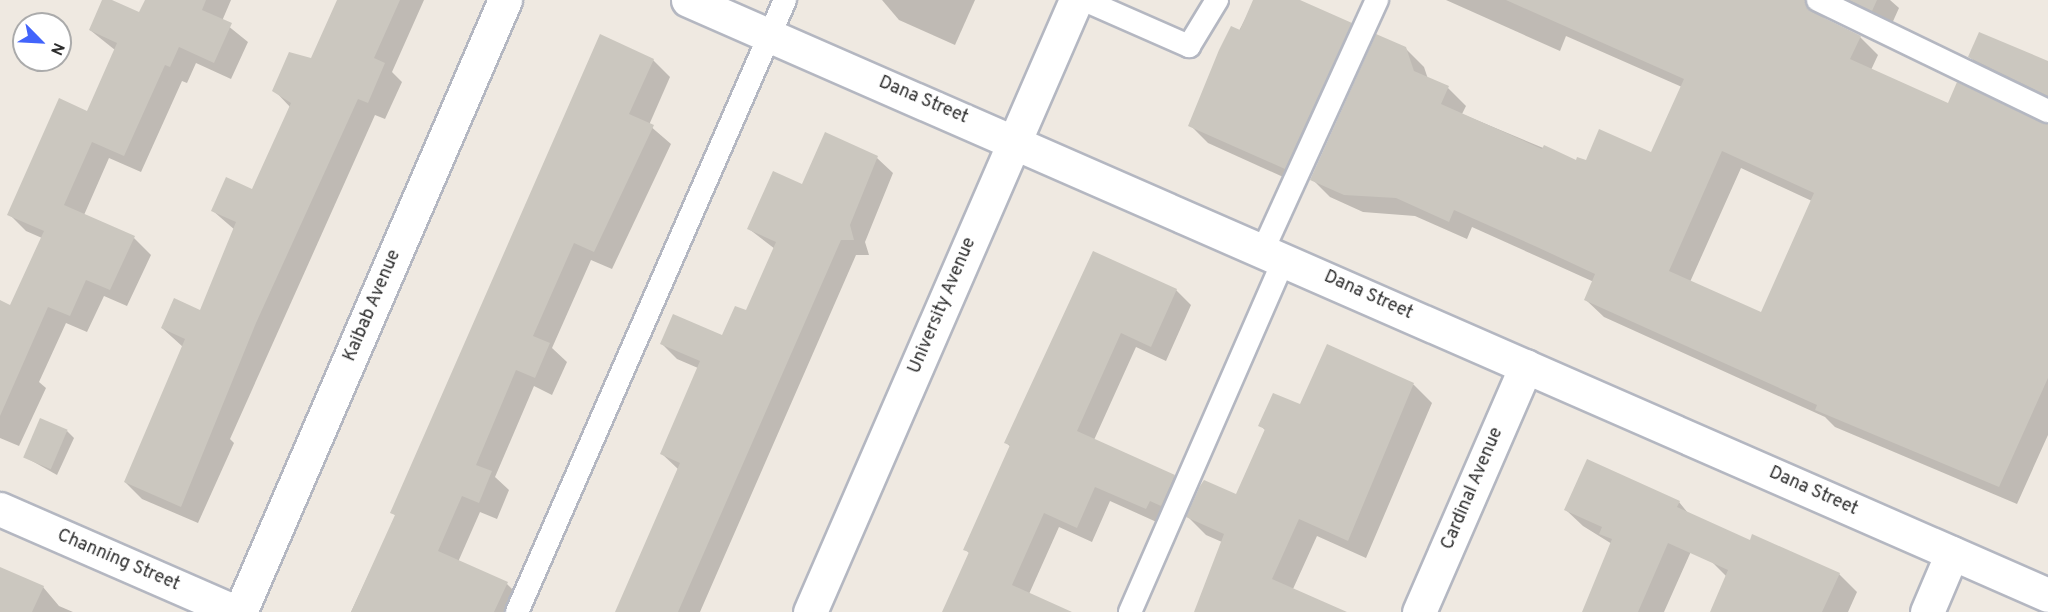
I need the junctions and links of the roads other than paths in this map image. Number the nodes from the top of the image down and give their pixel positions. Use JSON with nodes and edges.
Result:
{"nodes":[{"id":1,"x":505,"y":0,"type":"edge"},
{"id":2,"x":687,"y":0,"type":"edge"},
{"id":3,"x":785,"y":0,"type":"edge"},
{"id":4,"x":1076,"y":0,"type":"edge"},
{"id":5,"x":1084,"y":0,"type":"edge"},
{"id":6,"x":1217,"y":0,"type":"edge"},
{"id":7,"x":1377,"y":0,"type":"edge"},
{"id":8,"x":1818,"y":0,"type":"edge"},
{"id":9,"x":770,"y":35,"type":"junction"},
{"id":10,"x":2048,"y":111,"type":"edge"},
{"id":11,"x":1015,"y":140,"type":"junction"},
{"id":12,"x":1274,"y":254,"type":"junction"},
{"id":13,"x":1526,"y":366,"type":"junction"},
{"id":14,"x":0,"y":509,"type":"edge"},
{"id":15,"x":1952,"y":553,"type":"junction"},
{"id":16,"x":2048,"y":595,"type":"edge"},
{"id":17,"x":238,"y":612,"type":"edge"},
{"id":18,"x":517,"y":612,"type":"edge"},
{"id":19,"x":810,"y":612,"type":"edge"},
{"id":20,"x":1130,"y":612,"type":"edge"},
{"id":21,"x":1419,"y":612,"type":"edge"},
{"id":22,"x":1927,"y":612,"type":"edge"}],
"edges":[{"from":1,"to":17,"type":"street","name":"Kaibab Avenue"},
{"from":2,"to":9,"type":"street","name":"Dana Street"},
{"from":3,"to":9,"type":"lane"},
{"from":4,"to":11,"type":"street","name":"University Avenue"},
{"from":5,"to":6,"type":"lane"},
{"from":7,"to":12,"type":"lane"},
{"from":8,"to":10,"type":"lane"},
{"from":9,"to":11,"type":"street","name":"Dana Street"},
{"from":9,"to":18,"type":"lane"},
{"from":11,"to":12,"type":"street","name":"Dana Street"},
{"from":11,"to":19,"type":"street","name":"University Avenue"},
{"from":12,"to":13,"type":"street","name":"Dana Street"},
{"from":12,"to":20,"type":"lane"},
{"from":13,"to":15,"type":"street","name":"Dana Street"},
{"from":13,"to":21,"type":"street","name":"Cardinal Avenue"},
{"from":14,"to":17,"type":"street","name":"Channing Street"},
{"from":15,"to":16,"type":"street","name":"Dana Street"},
{"from":15,"to":22,"type":"street"}]}
